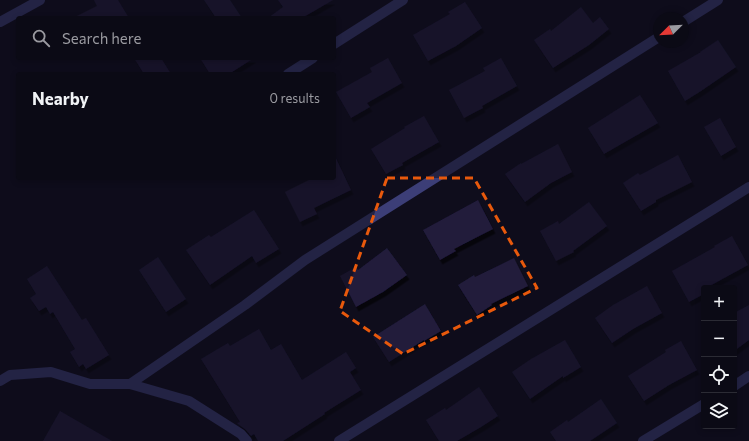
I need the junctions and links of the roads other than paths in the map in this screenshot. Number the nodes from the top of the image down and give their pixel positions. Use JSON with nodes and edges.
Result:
{"nodes":[{"id":1,"x":40,"y":0,"type":"edge"},
{"id":2,"x":403,"y":0,"type":"edge"},
{"id":3,"x":718,"y":0,"type":"edge"},
{"id":4,"x":25,"y":4,"type":"edge"},
{"id":5,"x":689,"y":18,"type":"edge"},
{"id":6,"x":0,"y":22,"type":"edge"},
{"id":7,"x":653,"y":41,"type":"edge"},
{"id":8,"x":336,"y":43,"type":"edge"},
{"id":9,"x":310,"y":60,"type":"edge"},
{"id":10,"x":291,"y":72,"type":"edge"},
{"id":11,"x":749,"y":186,"type":"edge"},
{"id":12,"x":749,"y":376,"type":"edge"},
{"id":13,"x":0,"y":381,"type":"edge"},
{"id":14,"x":130,"y":384,"type":"junction"},
{"id":15,"x":737,"y":384,"type":"edge"},
{"id":16,"x":701,"y":406,"type":"edge"},
{"id":17,"x":247,"y":441,"type":"edge"},
{"id":18,"x":339,"y":441,"type":"edge"},
{"id":19,"x":643,"y":441,"type":"edge"}],
"edges":[{"from":1,"to":4,"type":"street"},
{"from":2,"to":8,"type":"street"},
{"from":3,"to":5,"type":"street"},
{"from":4,"to":6,"type":"street"},
{"from":7,"to":14,"type":"street"},
{"from":9,"to":10,"type":"street"},
{"from":11,"to":18,"type":"street"},
{"from":12,"to":15,"type":"street"},
{"from":13,"to":14,"type":"street"},
{"from":14,"to":17,"type":"street"},
{"from":16,"to":19,"type":"street"}]}
